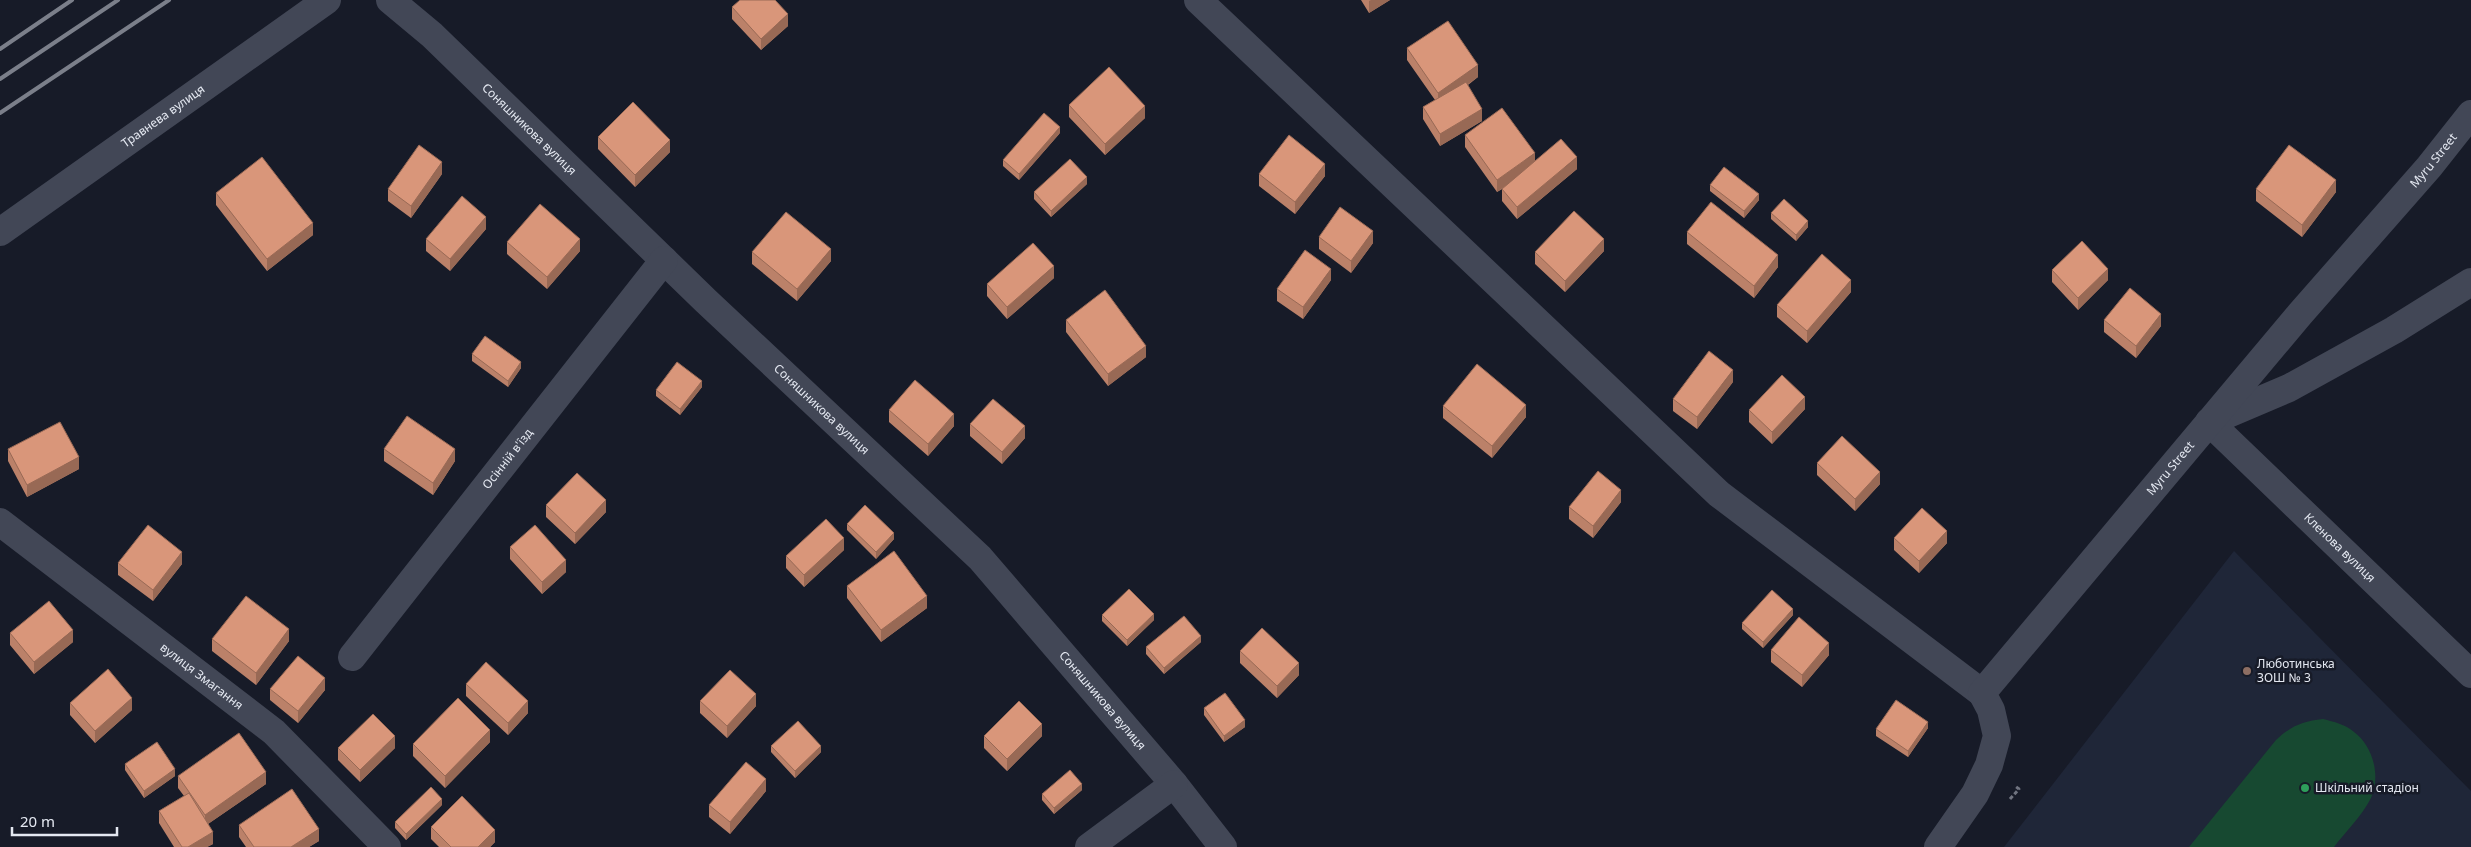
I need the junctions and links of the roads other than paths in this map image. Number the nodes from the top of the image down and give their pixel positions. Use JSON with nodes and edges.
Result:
{"nodes":[{"id":1,"x":327,"y":0,"type":"edge"},
{"id":2,"x":390,"y":0,"type":"edge"},
{"id":3,"x":1198,"y":0,"type":"edge"},
{"id":4,"x":2471,"y":114,"type":"edge"},
{"id":5,"x":0,"y":232,"type":"edge"},
{"id":6,"x":664,"y":260,"type":"junction"},
{"id":7,"x":2471,"y":282,"type":"edge"},
{"id":8,"x":2209,"y":422,"type":"junction"},
{"id":9,"x":0,"y":522,"type":"edge"},
{"id":10,"x":352,"y":657,"type":"dead end"},
{"id":11,"x":2471,"y":674,"type":"edge"},
{"id":12,"x":1982,"y":692,"type":"junction"},
{"id":13,"x":1174,"y":784,"type":"junction"},
{"id":14,"x":387,"y":847,"type":"edge"},
{"id":15,"x":1088,"y":847,"type":"edge"},
{"id":16,"x":1223,"y":847,"type":"edge"},
{"id":17,"x":1938,"y":847,"type":"edge"}],
"edges":[{"from":1,"to":5,"type":"street","name":"Травнева вулиця"},
{"from":2,"to":6,"type":"street","name":"Соняшникова вулиця"},
{"from":3,"to":12,"type":"street"},
{"from":4,"to":8,"type":"street","name":"Myru Street"},
{"from":6,"to":10,"type":"street","name":"Осінній в'їзд"},
{"from":6,"to":13,"type":"street","name":"Соняшникова вулиця"},
{"from":7,"to":8,"type":"street"},
{"from":8,"to":11,"type":"street","name":"Кленова вулиця"},
{"from":8,"to":12,"type":"street","name":"Myru Street"},
{"from":9,"to":14,"type":"street","name":"вулиця Змагання"},
{"from":12,"to":17,"type":"street"},
{"from":13,"to":15,"type":"street"},
{"from":13,"to":16,"type":"street","name":"Соняшникова вулиця"}]}
